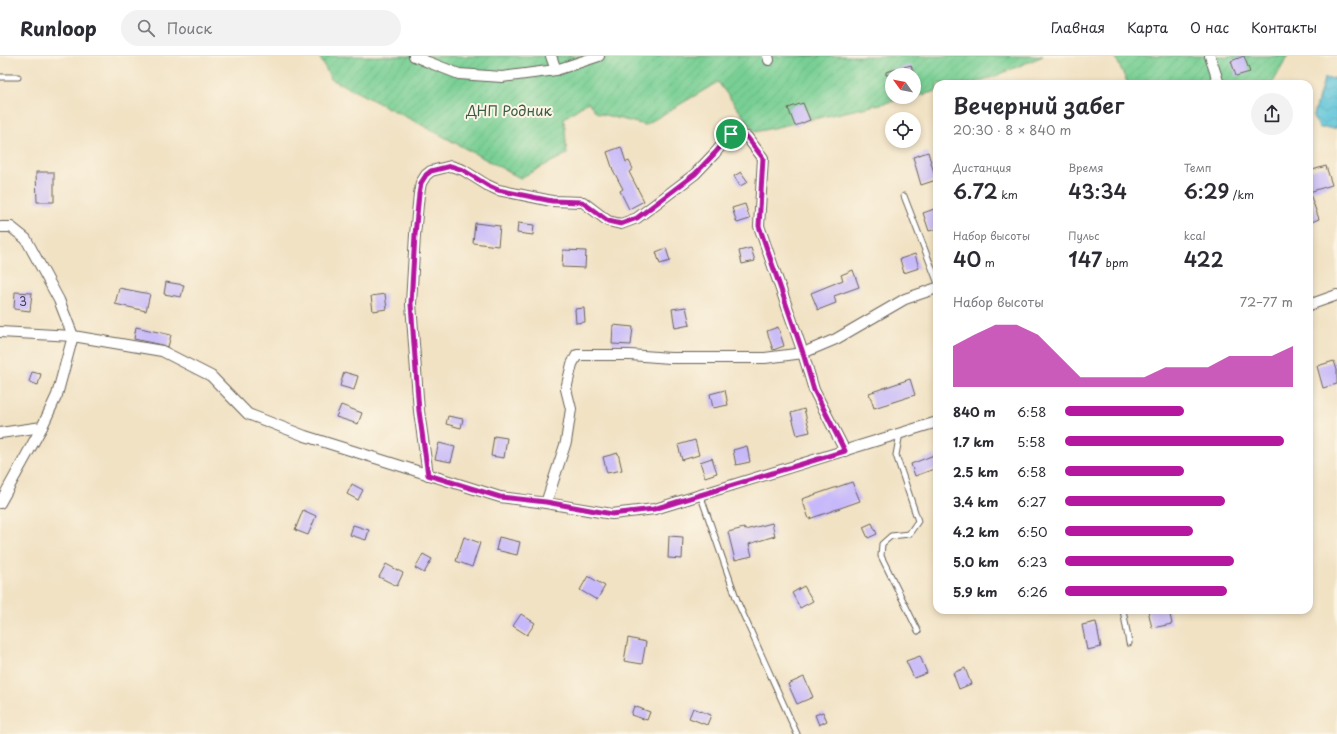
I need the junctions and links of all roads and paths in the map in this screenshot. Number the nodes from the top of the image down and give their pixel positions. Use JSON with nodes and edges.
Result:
{"nodes":[{"id":1,"x":414,"y":56,"type":"edge"},
{"id":2,"x":551,"y":56,"type":"edge"},
{"id":3,"x":599,"y":56,"type":"edge"},
{"id":4,"x":1210,"y":56,"type":"edge"},
{"id":5,"x":556,"y":70,"type":"junction"},
{"id":6,"x":18,"y":77,"type":"dead end"},
{"id":7,"x":0,"y":78,"type":"edge"},
{"id":8,"x":1218,"y":80,"type":"edge"},
{"id":9,"x":904,"y":196,"type":"dead end"},
{"id":10,"x":0,"y":227,"type":"edge"},
{"id":11,"x":933,"y":271,"type":"edge"},
{"id":12,"x":933,"y":289,"type":"edge"},
{"id":13,"x":1337,"y":295,"type":"edge"},
{"id":14,"x":1313,"y":304,"type":"edge"},
{"id":15,"x":0,"y":332,"type":"edge"},
{"id":16,"x":73,"y":336,"type":"junction"},
{"id":17,"x":803,"y":353,"type":"junction"},
{"id":18,"x":933,"y":423,"type":"edge"},
{"id":19,"x":42,"y":427,"type":"junction"},
{"id":20,"x":0,"y":433,"type":"edge"},
{"id":21,"x":900,"y":433,"type":"junction"},
{"id":22,"x":845,"y":451,"type":"junction"},
{"id":23,"x":428,"y":475,"type":"junction"},
{"id":24,"x":700,"y":494,"type":"junction"},
{"id":25,"x":546,"y":502,"type":"junction"},
{"id":26,"x":0,"y":503,"type":"edge"},
{"id":27,"x":1124,"y":614,"type":"edge"},
{"id":28,"x":918,"y":631,"type":"dead end"},
{"id":29,"x":1130,"y":643,"type":"dead end"},
{"id":30,"x":796,"y":734,"type":"edge"}],
"edges":[{"from":1,"to":5,"type":"street"},
{"from":2,"to":5,"type":"street"},
{"from":3,"to":5,"type":"street"},
{"from":4,"to":8,"type":"street"},
{"from":6,"to":7,"type":"lane"},
{"from":9,"to":11,"type":"lane"},
{"from":10,"to":16,"type":"street"},
{"from":12,"to":17,"type":"street"},
{"from":13,"to":14,"type":"street"},
{"from":15,"to":16,"type":"street"},
{"from":16,"to":19,"type":"street"},
{"from":16,"to":23,"type":"street"},
{"from":17,"to":22,"type":"street"},
{"from":17,"to":23,"type":"street"},
{"from":17,"to":25,"type":"street"},
{"from":18,"to":21,"type":"street"},
{"from":19,"to":20,"type":"street"},
{"from":19,"to":26,"type":"street"},
{"from":21,"to":22,"type":"street"},
{"from":21,"to":28,"type":"lane"},
{"from":22,"to":24,"type":"street"},
{"from":23,"to":25,"type":"street"},
{"from":24,"to":25,"type":"street"},
{"from":24,"to":30,"type":"lane"},
{"from":27,"to":29,"type":"lane"}]}
